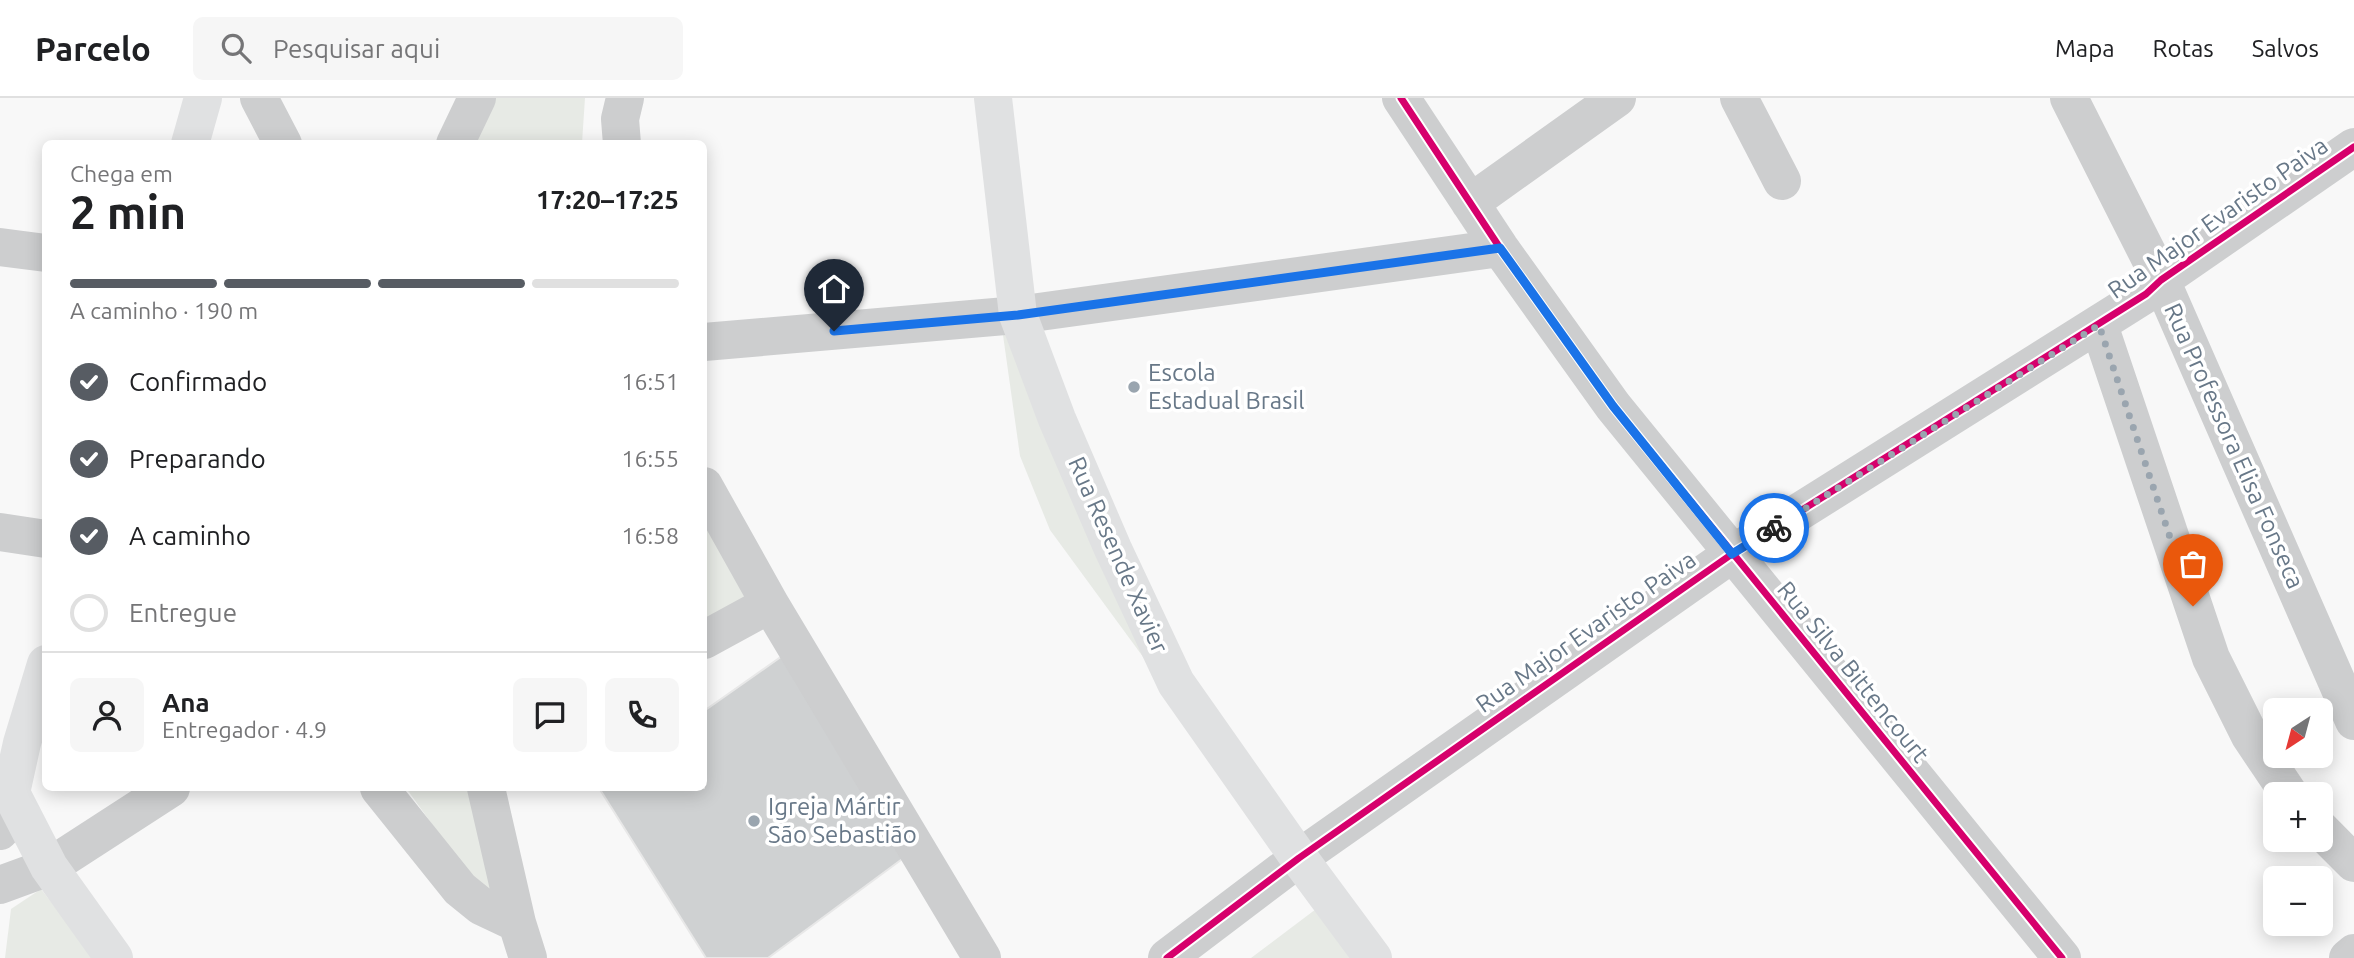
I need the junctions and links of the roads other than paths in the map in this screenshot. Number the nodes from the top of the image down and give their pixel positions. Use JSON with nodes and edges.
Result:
{"nodes":[{"id":1,"x":204,"y":98,"type":"edge"},
{"id":2,"x":259,"y":98,"type":"edge"},
{"id":3,"x":477,"y":98,"type":"edge"},
{"id":4,"x":625,"y":98,"type":"edge"},
{"id":5,"x":993,"y":98,"type":"edge"},
{"id":6,"x":1401,"y":98,"type":"edge"},
{"id":7,"x":1617,"y":98,"type":"edge"},
{"id":8,"x":1739,"y":98,"type":"edge"},
{"id":9,"x":2069,"y":98,"type":"edge"},
{"id":10,"x":191,"y":140,"type":"edge"},
{"id":11,"x":281,"y":140,"type":"edge"},
{"id":12,"x":457,"y":140,"type":"edge"},
{"id":13,"x":622,"y":140,"type":"edge"},
{"id":14,"x":2354,"y":146,"type":"edge"},
{"id":15,"x":1782,"y":181,"type":"dead end"},
{"id":16,"x":1470,"y":203,"type":"junction"},
{"id":17,"x":1500,"y":248,"type":"junction"},
{"id":18,"x":2161,"y":279,"type":"junction"},
{"id":19,"x":1018,"y":315,"type":"junction"},
{"id":20,"x":2099,"y":325,"type":"junction"},
{"id":21,"x":707,"y":342,"type":"edge"},
{"id":22,"x":707,"y":491,"type":"edge"},
{"id":23,"x":0,"y":532,"type":"edge"},
{"id":24,"x":42,"y":538,"type":"edge"},
{"id":25,"x":1732,"y":554,"type":"junction"},
{"id":26,"x":770,"y":604,"type":"junction"},
{"id":27,"x":707,"y":638,"type":"edge"},
{"id":28,"x":42,"y":673,"type":"edge"},
{"id":29,"x":2354,"y":721,"type":"edge"},
{"id":30,"x":11,"y":742,"type":"edge"},
{"id":31,"x":2281,"y":782,"type":"edge"},
{"id":32,"x":166,"y":791,"type":"edge"},
{"id":33,"x":381,"y":791,"type":"edge"},
{"id":34,"x":487,"y":791,"type":"edge"},
{"id":35,"x":11,"y":793,"type":"junction"},
{"id":36,"x":0,"y":831,"type":"edge"},
{"id":37,"x":2333,"y":842,"type":"edge"},
{"id":38,"x":1299,"y":858,"type":"junction"},
{"id":39,"x":2354,"y":863,"type":"edge"},
{"id":40,"x":49,"y":867,"type":"junction"},
{"id":41,"x":0,"y":885,"type":"edge"},
{"id":42,"x":522,"y":940,"type":"edge"},
{"id":43,"x":2354,"y":953,"type":"edge"},
{"id":44,"x":114,"y":958,"type":"edge"},
{"id":45,"x":982,"y":958,"type":"edge"},
{"id":46,"x":1167,"y":958,"type":"edge"},
{"id":47,"x":1373,"y":958,"type":"edge"},
{"id":48,"x":2062,"y":958,"type":"edge"},
{"id":49,"x":2348,"y":958,"type":"edge"}],
"edges":[{"from":1,"to":10,"type":"main road"},
{"from":2,"to":11,"type":"street"},
{"from":3,"to":12,"type":"street"},
{"from":4,"to":13,"type":"street"},
{"from":5,"to":19,"type":"main road","name":"Rua Resende Xavier"},
{"from":6,"to":16,"type":"street","name":"Rua Silva Bittencourt"},
{"from":7,"to":16,"type":"street"},
{"from":8,"to":15,"type":"street"},
{"from":9,"to":18,"type":"street","name":"Rua Professora Elisa Fonseca"},
{"from":14,"to":18,"type":"street","name":"Rua Major Evaristo Paiva"},
{"from":16,"to":17,"type":"street","name":"Rua Silva Bittencourt"},
{"from":17,"to":19,"type":"street"},
{"from":17,"to":25,"type":"street","name":"Rua Silva Bittencourt"},
{"from":18,"to":20,"type":"street","name":"Rua Major Evaristo Paiva"},
{"from":18,"to":29,"type":"street","name":"Rua Professora Elisa Fonseca"},
{"from":19,"to":21,"type":"street"},
{"from":19,"to":38,"type":"main road","name":"Rua Resende Xavier"},
{"from":20,"to":25,"type":"street","name":"Rua Major Evaristo Paiva"},
{"from":20,"to":31,"type":"street"},
{"from":22,"to":26,"type":"street"},
{"from":23,"to":24,"type":"street"},
{"from":25,"to":38,"type":"street","name":"Rua Major Evaristo Paiva"},
{"from":25,"to":48,"type":"street","name":"Rua Silva Bittencourt"},
{"from":26,"to":27,"type":"street"},
{"from":26,"to":45,"type":"street"},
{"from":28,"to":30,"type":"main road"},
{"from":30,"to":35,"type":"main road"},
{"from":32,"to":40,"type":"street"},
{"from":33,"to":42,"type":"street"},
{"from":34,"to":42,"type":"street"},
{"from":35,"to":36,"type":"street"},
{"from":35,"to":40,"type":"main road"},
{"from":37,"to":39,"type":"street"},
{"from":38,"to":46,"type":"street","name":"Rua Major Evaristo Paiva"},
{"from":38,"to":47,"type":"main road","name":"Rua Resende Xavier"},
{"from":40,"to":41,"type":"street"},
{"from":40,"to":44,"type":"main road"},
{"from":43,"to":49,"type":"street"}]}
